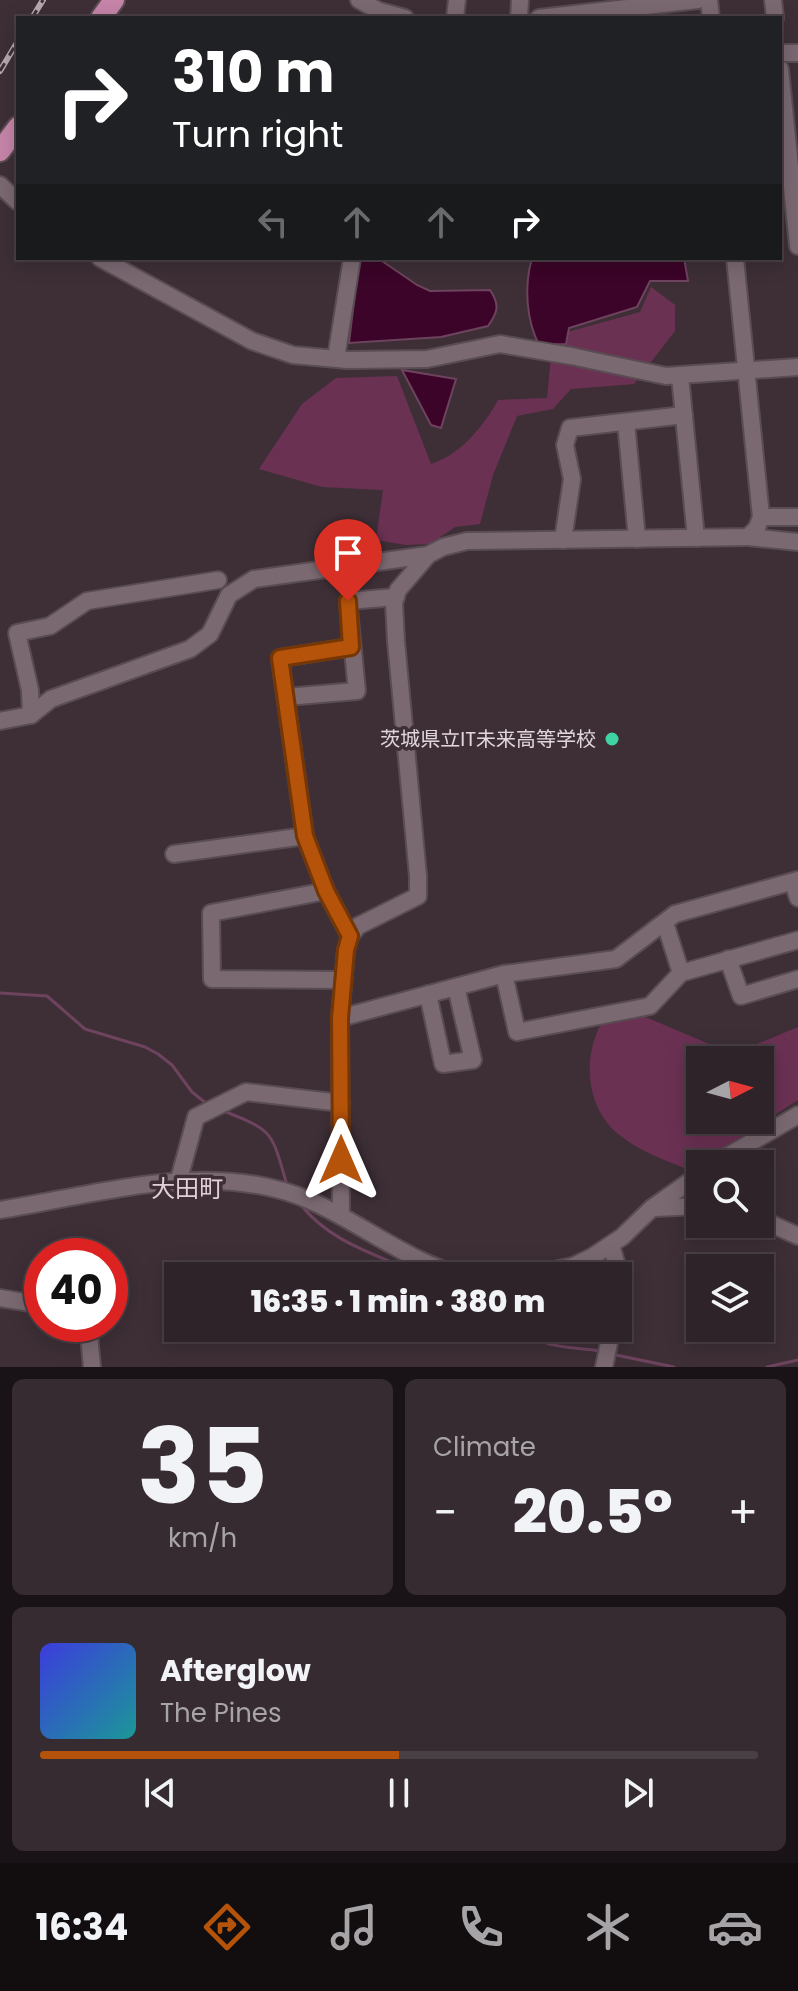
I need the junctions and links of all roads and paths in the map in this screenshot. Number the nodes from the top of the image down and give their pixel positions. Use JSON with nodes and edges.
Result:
{"nodes":[{"id":1,"x":698,"y":0,"type":"edge"},
{"id":2,"x":579,"y":7,"type":"edge"},
{"id":3,"x":643,"y":8,"type":"edge"},
{"id":4,"x":369,"y":9,"type":"edge"},
{"id":5,"x":397,"y":16,"type":"edge"},
{"id":6,"x":546,"y":16,"type":"edge"},
{"id":7,"x":782,"y":78,"type":"edge"},
{"id":8,"x":792,"y":120,"type":"edge"},
{"id":9,"x":16,"y":130,"type":"edge"},
{"id":10,"x":0,"y":151,"type":"edge"},
{"id":11,"x":0,"y":185,"type":"edge"},
{"id":12,"x":790,"y":185,"type":"edge"},
{"id":13,"x":16,"y":200,"type":"edge"},
{"id":14,"x":798,"y":246,"type":"edge"},
{"id":15,"x":104,"y":260,"type":"edge"},
{"id":16,"x":352,"y":260,"type":"edge"},
{"id":17,"x":735,"y":260,"type":"edge"},
{"id":18,"x":336,"y":358,"type":"junction"},
{"id":19,"x":798,"y":367,"type":"edge"},
{"id":20,"x":747,"y":373,"type":"junction"},
{"id":21,"x":680,"y":376,"type":"junction"},
{"id":22,"x":684,"y":415,"type":"junction"},
{"id":23,"x":626,"y":422,"type":"junction"},
{"id":24,"x":761,"y":517,"type":"junction"},
{"id":25,"x":798,"y":517,"type":"edge"},
{"id":26,"x":748,"y":537,"type":"junction"},
{"id":27,"x":696,"y":538,"type":"junction"},
{"id":28,"x":637,"y":539,"type":"junction"},
{"id":29,"x":563,"y":540,"type":"junction"},
{"id":30,"x":798,"y":542,"type":"edge"},
{"id":31,"x":428,"y":555,"type":"junction"},
{"id":32,"x":218,"y":580,"type":"dead end"},
{"id":33,"x":396,"y":597,"type":"junction"},
{"id":34,"x":351,"y":647,"type":"junction"},
{"id":35,"x":286,"y":697,"type":"junction"},
{"id":36,"x":31,"y":715,"type":"junction"},
{"id":37,"x":0,"y":721,"type":"edge"},
{"id":38,"x":305,"y":836,"type":"junction"},
{"id":39,"x":174,"y":854,"type":"dead end"},
{"id":40,"x":796,"y":886,"type":"edge"},
{"id":41,"x":326,"y":891,"type":"junction"},
{"id":42,"x":665,"y":923,"type":"junction"},
{"id":43,"x":350,"y":936,"type":"junction"},
{"id":44,"x":798,"y":940,"type":"edge"},
{"id":45,"x":728,"y":959,"type":"junction"},
{"id":46,"x":681,"y":973,"type":"junction"},
{"id":47,"x":504,"y":974,"type":"junction"},
{"id":48,"x":798,"y":979,"type":"edge"},
{"id":49,"x":343,"y":980,"type":"junction"},
{"id":50,"x":456,"y":987,"type":"junction"},
{"id":51,"x":428,"y":994,"type":"junction"},
{"id":52,"x":340,"y":1018,"type":"junction"},
{"id":53,"x":341,"y":1103,"type":"junction"},
{"id":54,"x":798,"y":1115,"type":"edge"},
{"id":55,"x":738,"y":1150,"type":"edge"},
{"id":56,"x":178,"y":1183,"type":"junction"},
{"id":57,"x":686,"y":1184,"type":"edge"},
{"id":58,"x":686,"y":1207,"type":"edge"},
{"id":59,"x":652,"y":1208,"type":"junction"},
{"id":60,"x":0,"y":1210,"type":"edge"},
{"id":61,"x":341,"y":1216,"type":"junction"},
{"id":62,"x":774,"y":1225,"type":"edge"},
{"id":63,"x":798,"y":1236,"type":"edge"},
{"id":64,"x":611,"y":1245,"type":"junction"},
{"id":65,"x":426,"y":1262,"type":"edge"},
{"id":66,"x":580,"y":1262,"type":"edge"},
{"id":67,"x":616,"y":1262,"type":"edge"},
{"id":68,"x":0,"y":1298,"type":"edge"},
{"id":69,"x":24,"y":1302,"type":"edge"},
{"id":70,"x":90,"y":1342,"type":"edge"},
{"id":71,"x":609,"y":1342,"type":"edge"},
{"id":72,"x":92,"y":1367,"type":"edge"},
{"id":73,"x":604,"y":1367,"type":"edge"}],
"edges":[{"from":1,"to":3,"type":"street"},
{"from":2,"to":3,"type":"street"},
{"from":2,"to":6,"type":"street"},
{"from":4,"to":5,"type":"street"},
{"from":7,"to":8,"type":"street"},
{"from":8,"to":12,"type":"street"},
{"from":9,"to":10,"type":"main road"},
{"from":11,"to":13,"type":"street"},
{"from":12,"to":14,"type":"street"},
{"from":15,"to":18,"type":"street"},
{"from":16,"to":18,"type":"street"},
{"from":17,"to":20,"type":"street"},
{"from":18,"to":21,"type":"street"},
{"from":19,"to":20,"type":"street"},
{"from":20,"to":21,"type":"street"},
{"from":20,"to":24,"type":"street"},
{"from":21,"to":22,"type":"street"},
{"from":22,"to":23,"type":"street"},
{"from":22,"to":27,"type":"street"},
{"from":23,"to":28,"type":"street"},
{"from":23,"to":29,"type":"street"},
{"from":24,"to":25,"type":"street"},
{"from":24,"to":26,"type":"street"},
{"from":26,"to":27,"type":"street"},
{"from":26,"to":30,"type":"street"},
{"from":27,"to":28,"type":"street"},
{"from":28,"to":29,"type":"street"},
{"from":29,"to":31,"type":"street"},
{"from":31,"to":33,"type":"street"},
{"from":31,"to":36,"type":"street"},
{"from":32,"to":36,"type":"street"},
{"from":33,"to":34,"type":"street"},
{"from":33,"to":43,"type":"street"},
{"from":34,"to":35,"type":"street"},
{"from":34,"to":35,"type":"street"},
{"from":35,"to":38,"type":"street"},
{"from":36,"to":37,"type":"street"},
{"from":38,"to":39,"type":"street"},
{"from":38,"to":41,"type":"street"},
{"from":40,"to":42,"type":"street"},
{"from":41,"to":43,"type":"street"},
{"from":41,"to":49,"type":"street"},
{"from":42,"to":46,"type":"street"},
{"from":42,"to":47,"type":"street"},
{"from":43,"to":49,"type":"street"},
{"from":44,"to":45,"type":"street"},
{"from":45,"to":46,"type":"street"},
{"from":45,"to":48,"type":"street"},
{"from":46,"to":47,"type":"street"},
{"from":47,"to":50,"type":"street"},
{"from":49,"to":52,"type":"street"},
{"from":50,"to":51,"type":"street"},
{"from":50,"to":51,"type":"street"},
{"from":51,"to":52,"type":"street"},
{"from":52,"to":53,"type":"street"},
{"from":53,"to":56,"type":"street"},
{"from":53,"to":61,"type":"street"},
{"from":54,"to":55,"type":"street"},
{"from":56,"to":60,"type":"street"},
{"from":56,"to":61,"type":"street"},
{"from":57,"to":59,"type":"street"},
{"from":58,"to":59,"type":"street"},
{"from":59,"to":64,"type":"street"},
{"from":61,"to":65,"type":"street"},
{"from":62,"to":63,"type":"street"},
{"from":64,"to":66,"type":"street"},
{"from":64,"to":67,"type":"street"},
{"from":68,"to":69,"type":"street"},
{"from":70,"to":72,"type":"street"},
{"from":71,"to":73,"type":"street"}]}
